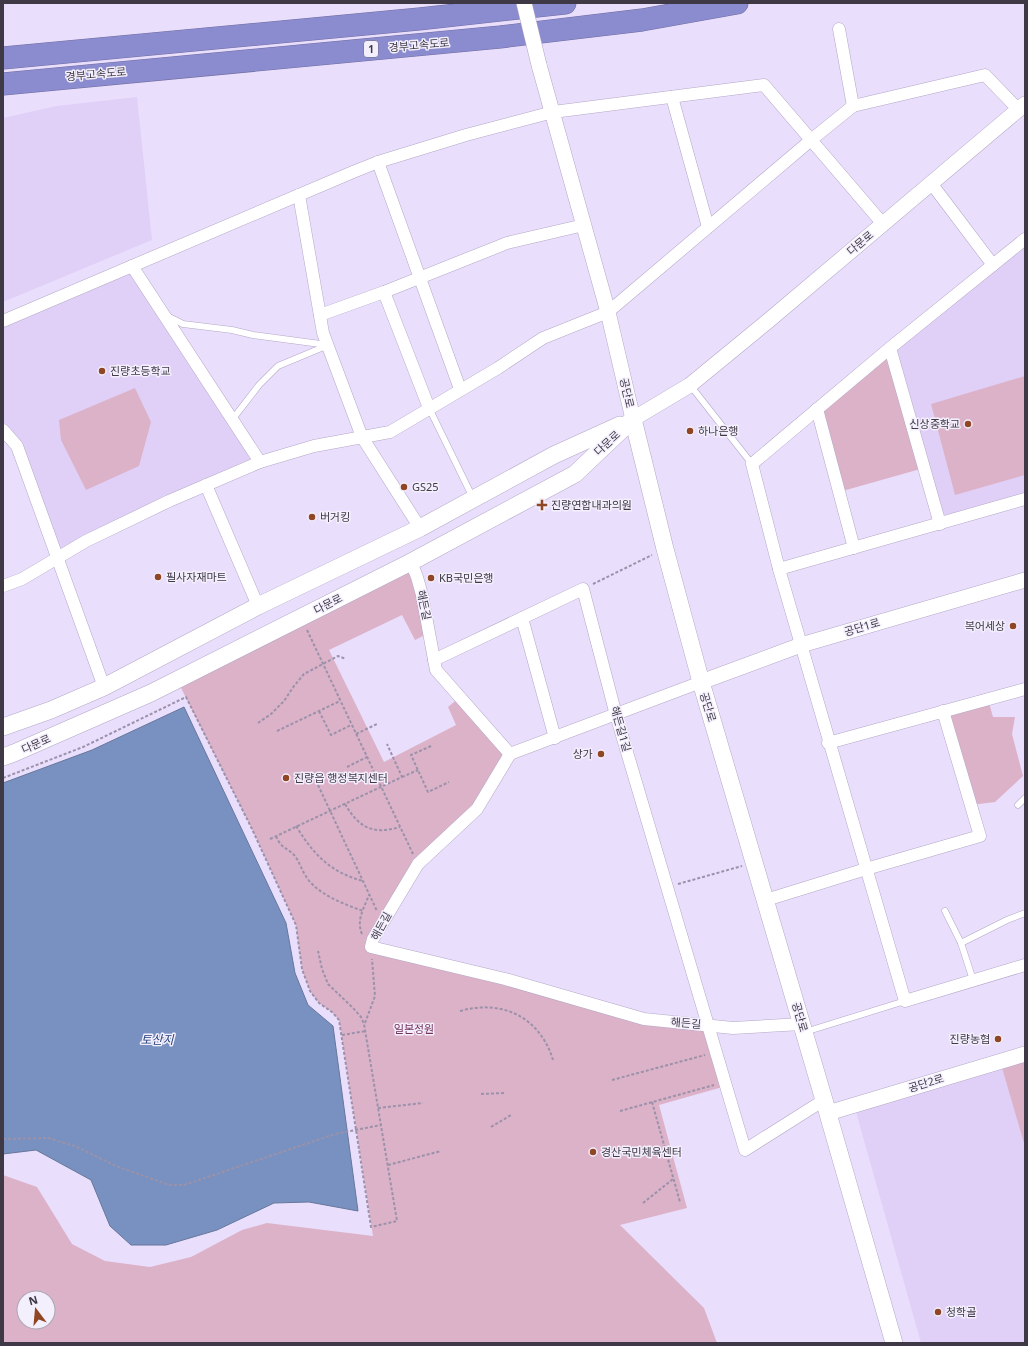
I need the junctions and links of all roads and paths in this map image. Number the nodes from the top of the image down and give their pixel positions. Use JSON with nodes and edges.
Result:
{"nodes":[{"id":1,"x":524,"y":3,"type":"edge"},
{"id":2,"x":565,"y":3,"type":"edge"},
{"id":3,"x":737,"y":3,"type":"edge"},
{"id":4,"x":839,"y":29,"type":"dead end"},
{"id":5,"x":3,"y":58,"type":"edge"},
{"id":6,"x":3,"y":84,"type":"edge"},
{"id":7,"x":672,"y":97,"type":"junction"},
{"id":8,"x":853,"y":106,"type":"junction"},
{"id":9,"x":1022,"y":106,"type":"edge"},
{"id":10,"x":553,"y":112,"type":"junction"},
{"id":11,"x":811,"y":140,"type":"junction"},
{"id":12,"x":378,"y":162,"type":"junction"},
{"id":13,"x":931,"y":183,"type":"junction"},
{"id":14,"x":299,"y":195,"type":"junction"},
{"id":15,"x":883,"y":224,"type":"junction"},
{"id":16,"x":584,"y":225,"type":"junction"},
{"id":17,"x":708,"y":227,"type":"junction"},
{"id":18,"x":1025,"y":239,"type":"edge"},
{"id":19,"x":994,"y":265,"type":"junction"},
{"id":20,"x":132,"y":266,"type":"junction"},
{"id":21,"x":420,"y":278,"type":"junction"},
{"id":22,"x":384,"y":292,"type":"junction"},
{"id":23,"x":608,"y":312,"type":"junction"},
{"id":24,"x":164,"y":314,"type":"junction"},
{"id":25,"x":320,"y":315,"type":"junction"},
{"id":26,"x":3,"y":321,"type":"edge"},
{"id":27,"x":328,"y":345,"type":"junction"},
{"id":28,"x":890,"y":348,"type":"junction"},
{"id":29,"x":690,"y":385,"type":"junction"},
{"id":30,"x":460,"y":389,"type":"junction"},
{"id":31,"x":429,"y":408,"type":"junction"},
{"id":32,"x":817,"y":409,"type":"junction"},
{"id":33,"x":633,"y":419,"type":"junction"},
{"id":34,"x":232,"y":420,"type":"junction"},
{"id":35,"x":3,"y":430,"type":"edge"},
{"id":36,"x":362,"y":437,"type":"junction"},
{"id":37,"x":260,"y":462,"type":"junction"},
{"id":38,"x":752,"y":464,"type":"junction"},
{"id":39,"x":206,"y":485,"type":"junction"},
{"id":40,"x":474,"y":499,"type":"junction"},
{"id":41,"x":1025,"y":499,"type":"edge"},
{"id":42,"x":940,"y":524,"type":"junction"},
{"id":43,"x":420,"y":528,"type":"junction"},
{"id":44,"x":854,"y":548,"type":"junction"},
{"id":45,"x":665,"y":549,"type":"junction"},
{"id":46,"x":57,"y":558,"type":"junction"},
{"id":47,"x":411,"y":562,"type":"junction"},
{"id":48,"x":779,"y":569,"type":"junction"},
{"id":49,"x":1025,"y":580,"type":"edge"},
{"id":50,"x":3,"y":586,"type":"edge"},
{"id":51,"x":582,"y":589,"type":"junction"},
{"id":52,"x":258,"y":606,"type":"junction"},
{"id":53,"x":301,"y":618,"type":"junction"},
{"id":54,"x":522,"y":618,"type":"junction"},
{"id":55,"x":801,"y":645,"type":"junction"},
{"id":56,"x":346,"y":659,"type":"dead end"},
{"id":57,"x":434,"y":660,"type":"junction"},
{"id":58,"x":323,"y":664,"type":"junction"},
{"id":59,"x":701,"y":682,"type":"junction"},
{"id":60,"x":104,"y":687,"type":"junction"},
{"id":61,"x":1025,"y":689,"type":"edge"},
{"id":62,"x":340,"y":701,"type":"junction"},
{"id":63,"x":320,"y":711,"type":"junction"},
{"id":64,"x":943,"y":712,"type":"junction"},
{"id":65,"x":616,"y":715,"type":"junction"},
{"id":66,"x":258,"y":723,"type":"dead end"},
{"id":67,"x":377,"y":724,"type":"dead end"},
{"id":68,"x":352,"y":725,"type":"junction"},
{"id":69,"x":3,"y":727,"type":"edge"},
{"id":70,"x":277,"y":731,"type":"dead end"},
{"id":71,"x":356,"y":734,"type":"junction"},
{"id":72,"x":555,"y":738,"type":"junction"},
{"id":73,"x":828,"y":743,"type":"junction"},
{"id":74,"x":387,"y":744,"type":"dead end"},
{"id":75,"x":431,"y":746,"type":"dead end"},
{"id":76,"x":510,"y":754,"type":"junction"},
{"id":77,"x":3,"y":756,"type":"edge"},
{"id":78,"x":367,"y":757,"type":"junction"},
{"id":79,"x":347,"y":767,"type":"dead end"},
{"id":80,"x":418,"y":770,"type":"junction"},
{"id":81,"x":402,"y":777,"type":"junction"},
{"id":82,"x":3,"y":778,"type":"edge"},
{"id":83,"x":449,"y":782,"type":"dead end"},
{"id":84,"x":318,"y":785,"type":"dead end"},
{"id":85,"x":381,"y":787,"type":"junction"},
{"id":86,"x":1025,"y":798,"type":"edge"},
{"id":87,"x":345,"y":804,"type":"junction"},
{"id":88,"x":1018,"y":805,"type":"dead end"},
{"id":89,"x":296,"y":826,"type":"junction"},
{"id":90,"x":400,"y":827,"type":"junction"},
{"id":91,"x":276,"y":836,"type":"junction"},
{"id":92,"x":270,"y":839,"type":"dead end"},
{"id":93,"x":754,"y":862,"type":"junction"},
{"id":94,"x":418,"y":864,"type":"junction"},
{"id":95,"x":866,"y":869,"type":"junction"},
{"id":96,"x":363,"y":881,"type":"junction"},
{"id":97,"x":668,"y":887,"type":"junction"},
{"id":98,"x":369,"y":895,"type":"junction"},
{"id":99,"x":766,"y":900,"type":"junction"},
{"id":100,"x":363,"y":911,"type":"junction"},
{"id":101,"x":944,"y":911,"type":"dead end"},
{"id":102,"x":1025,"y":913,"type":"edge"},
{"id":103,"x":382,"y":923,"type":"junction"},
{"id":104,"x":961,"y":944,"type":"junction"},
{"id":105,"x":371,"y":947,"type":"junction"},
{"id":106,"x":318,"y":951,"type":"dead end"},
{"id":107,"x":1025,"y":965,"type":"edge"},
{"id":108,"x":973,"y":980,"type":"junction"},
{"id":109,"x":904,"y":1001,"type":"junction"},
{"id":110,"x":460,"y":1011,"type":"dead end"},
{"id":111,"x":364,"y":1024,"type":"junction"},
{"id":112,"x":709,"y":1025,"type":"junction"},
{"id":113,"x":803,"y":1028,"type":"junction"},
{"id":114,"x":366,"y":1031,"type":"junction"},
{"id":115,"x":342,"y":1035,"type":"junction"},
{"id":116,"x":716,"y":1052,"type":"junction"},
{"id":117,"x":1025,"y":1054,"type":"edge"},
{"id":118,"x":553,"y":1060,"type":"dead end"},
{"id":119,"x":612,"y":1080,"type":"dead end"},
{"id":120,"x":725,"y":1081,"type":"junction"},
{"id":121,"x":504,"y":1093,"type":"dead end"},
{"id":122,"x":481,"y":1094,"type":"dead end"},
{"id":123,"x":423,"y":1102,"type":"dead end"},
{"id":124,"x":652,"y":1102,"type":"junction"},
{"id":125,"x":826,"y":1106,"type":"junction"},
{"id":126,"x":378,"y":1108,"type":"junction"},
{"id":127,"x":620,"y":1111,"type":"dead end"},
{"id":128,"x":511,"y":1115,"type":"dead end"},
{"id":129,"x":381,"y":1125,"type":"junction"},
{"id":130,"x":491,"y":1127,"type":"dead end"},
{"id":131,"x":355,"y":1130,"type":"junction"},
{"id":132,"x":3,"y":1139,"type":"edge"},
{"id":133,"x":441,"y":1151,"type":"dead end"},
{"id":134,"x":388,"y":1165,"type":"junction"},
{"id":135,"x":673,"y":1179,"type":"junction"},
{"id":136,"x":680,"y":1202,"type":"dead end"},
{"id":137,"x":643,"y":1203,"type":"dead end"},
{"id":138,"x":894,"y":1343,"type":"edge"}],
"edges":[{"from":1,"to":10,"type":"street","name":"공단로","bridge":true},
{"from":2,"to":5,"type":"highway"},
{"from":3,"to":6,"type":"highway","name":"경부고속도로","number":"1"},
{"from":4,"to":8,"type":"street"},
{"from":7,"to":10,"type":"street"},
{"from":7,"to":11,"type":"street"},
{"from":7,"to":17,"type":"street"},
{"from":8,"to":9,"type":"street"},
{"from":8,"to":11,"type":"street"},
{"from":9,"to":13,"type":"street","name":"다문로"},
{"from":10,"to":12,"type":"street"},
{"from":10,"to":16,"type":"street","name":"공단로"},
{"from":11,"to":15,"type":"street"},
{"from":11,"to":17,"type":"street"},
{"from":12,"to":14,"type":"street"},
{"from":12,"to":21,"type":"street"},
{"from":13,"to":15,"type":"street","name":"다문로"},
{"from":13,"to":19,"type":"street"},
{"from":14,"to":20,"type":"street"},
{"from":14,"to":25,"type":"street"},
{"from":15,"to":29,"type":"street","name":"다문로"},
{"from":16,"to":21,"type":"street"},
{"from":16,"to":23,"type":"street","name":"공단로"},
{"from":17,"to":23,"type":"street"},
{"from":18,"to":19,"type":"street"},
{"from":19,"to":28,"type":"street"},
{"from":20,"to":24,"type":"street"},
{"from":20,"to":26,"type":"street"},
{"from":21,"to":22,"type":"street"},
{"from":21,"to":30,"type":"street"},
{"from":22,"to":25,"type":"street"},
{"from":22,"to":31,"type":"street"},
{"from":23,"to":30,"type":"street"},
{"from":23,"to":33,"type":"street","name":"공단로"},
{"from":24,"to":27,"type":"lane"},
{"from":24,"to":34,"type":"street"},
{"from":25,"to":27,"type":"street"},
{"from":27,"to":34,"type":"lane"},
{"from":27,"to":36,"type":"street"},
{"from":28,"to":32,"type":"street"},
{"from":28,"to":42,"type":"street"},
{"from":29,"to":33,"type":"street","name":"다문로"},
{"from":29,"to":38,"type":"lane"},
{"from":30,"to":31,"type":"street"},
{"from":31,"to":36,"type":"street"},
{"from":31,"to":40,"type":"lane"},
{"from":32,"to":38,"type":"street"},
{"from":32,"to":44,"type":"street"},
{"from":33,"to":40,"type":"main road","name":"다문로"},
{"from":33,"to":45,"type":"main road","name":"공단로"},
{"from":33,"to":47,"type":"main road","name":"다문로"},
{"from":34,"to":37,"type":"street"},
{"from":35,"to":46,"type":"street"},
{"from":36,"to":37,"type":"street"},
{"from":36,"to":43,"type":"street"},
{"from":37,"to":39,"type":"street"},
{"from":38,"to":48,"type":"street"},
{"from":39,"to":46,"type":"street"},
{"from":39,"to":52,"type":"street"},
{"from":40,"to":43,"type":"main road","name":"다문로"},
{"from":41,"to":42,"type":"street"},
{"from":42,"to":44,"type":"street"},
{"from":43,"to":52,"type":"main road","name":"다문로"},
{"from":44,"to":48,"type":"street"},
{"from":45,"to":51,"type":"path"},
{"from":45,"to":59,"type":"main road","name":"공단로"},
{"from":46,"to":50,"type":"street"},
{"from":46,"to":60,"type":"street"},
{"from":47,"to":53,"type":"main road","name":"다문로"},
{"from":47,"to":57,"type":"street","name":"해든길"},
{"from":48,"to":55,"type":"street"},
{"from":49,"to":55,"type":"street","name":"공단1로"},
{"from":51,"to":54,"type":"street"},
{"from":51,"to":65,"type":"street","name":"해든길1길"},
{"from":52,"to":60,"type":"main road","name":"다문로"},
{"from":53,"to":58,"type":"path"},
{"from":53,"to":77,"type":"main road","name":"다문로"},
{"from":54,"to":57,"type":"street"},
{"from":54,"to":72,"type":"street"},
{"from":55,"to":59,"type":"street","name":"공단1로"},
{"from":55,"to":73,"type":"street"},
{"from":56,"to":58,"type":"path"},
{"from":57,"to":76,"type":"street","name":"해든길"},
{"from":58,"to":62,"type":"path"},
{"from":58,"to":66,"type":"path"},
{"from":59,"to":65,"type":"street"},
{"from":59,"to":93,"type":"main road","name":"공단로"},
{"from":60,"to":69,"type":"main road","name":"다문로"},
{"from":61,"to":64,"type":"street"},
{"from":62,"to":63,"type":"path"},
{"from":62,"to":68,"type":"path"},
{"from":63,"to":68,"type":"path"},
{"from":63,"to":70,"type":"path"},
{"from":64,"to":73,"type":"street"},
{"from":64,"to":95,"type":"street"},
{"from":65,"to":72,"type":"street"},
{"from":65,"to":97,"type":"street","name":"해든길1길"},
{"from":67,"to":71,"type":"path"},
{"from":68,"to":71,"type":"path"},
{"from":71,"to":78,"type":"path"},
{"from":72,"to":76,"type":"street"},
{"from":73,"to":95,"type":"street"},
{"from":74,"to":81,"type":"path"},
{"from":75,"to":80,"type":"path"},
{"from":76,"to":94,"type":"street","name":"해든길"},
{"from":78,"to":79,"type":"path"},
{"from":78,"to":85,"type":"path"},
{"from":80,"to":81,"type":"path"},
{"from":80,"to":83,"type":"path"},
{"from":81,"to":85,"type":"path"},
{"from":82,"to":115,"type":"path"},
{"from":84,"to":96,"type":"path"},
{"from":85,"to":87,"type":"path"},
{"from":85,"to":90,"type":"path"},
{"from":86,"to":88,"type":"lane"},
{"from":87,"to":89,"type":"path"},
{"from":87,"to":90,"type":"path"},
{"from":89,"to":91,"type":"path"},
{"from":89,"to":96,"type":"path"},
{"from":90,"to":94,"type":"path"},
{"from":91,"to":92,"type":"path"},
{"from":91,"to":100,"type":"path"},
{"from":93,"to":97,"type":"path"},
{"from":93,"to":99,"type":"main road","name":"공단로"},
{"from":94,"to":103,"type":"street","name":"해든길"},
{"from":95,"to":99,"type":"street"},
{"from":95,"to":109,"type":"street"},
{"from":96,"to":98,"type":"path"},
{"from":97,"to":112,"type":"street","name":"해든길1길"},
{"from":98,"to":100,"type":"path"},
{"from":98,"to":103,"type":"path"},
{"from":99,"to":113,"type":"main road","name":"공단로"},
{"from":100,"to":105,"type":"path"},
{"from":101,"to":104,"type":"lane"},
{"from":102,"to":104,"type":"lane"},
{"from":103,"to":105,"type":"street","name":"해든길"},
{"from":104,"to":108,"type":"lane"},
{"from":105,"to":111,"type":"path"},
{"from":105,"to":112,"type":"street","name":"해든길"},
{"from":106,"to":111,"type":"path"},
{"from":107,"to":108,"type":"street"},
{"from":108,"to":109,"type":"street"},
{"from":109,"to":113,"type":"lane"},
{"from":110,"to":118,"type":"path"},
{"from":111,"to":114,"type":"path"},
{"from":112,"to":113,"type":"street","name":"해든길"},
{"from":112,"to":116,"type":"street","name":"해든길1길"},
{"from":113,"to":125,"type":"main road","name":"공단로"},
{"from":114,"to":115,"type":"path"},
{"from":114,"to":126,"type":"path"},
{"from":115,"to":131,"type":"path"},
{"from":116,"to":119,"type":"path"},
{"from":116,"to":120,"type":"street","name":"해든길1길"},
{"from":117,"to":125,"type":"street","name":"공단2로"},
{"from":120,"to":124,"type":"path"},
{"from":120,"to":125,"type":"street","name":"해든길1길"},
{"from":121,"to":122,"type":"path"},
{"from":123,"to":126,"type":"path"},
{"from":124,"to":127,"type":"path"},
{"from":124,"to":135,"type":"path"},
{"from":125,"to":138,"type":"main road","name":"공단로"},
{"from":126,"to":129,"type":"path"},
{"from":128,"to":130,"type":"path"},
{"from":129,"to":131,"type":"path"},
{"from":129,"to":134,"type":"path"},
{"from":131,"to":132,"type":"path"},
{"from":131,"to":134,"type":"path"},
{"from":133,"to":134,"type":"path"},
{"from":135,"to":136,"type":"path"},
{"from":135,"to":137,"type":"path"}]}
